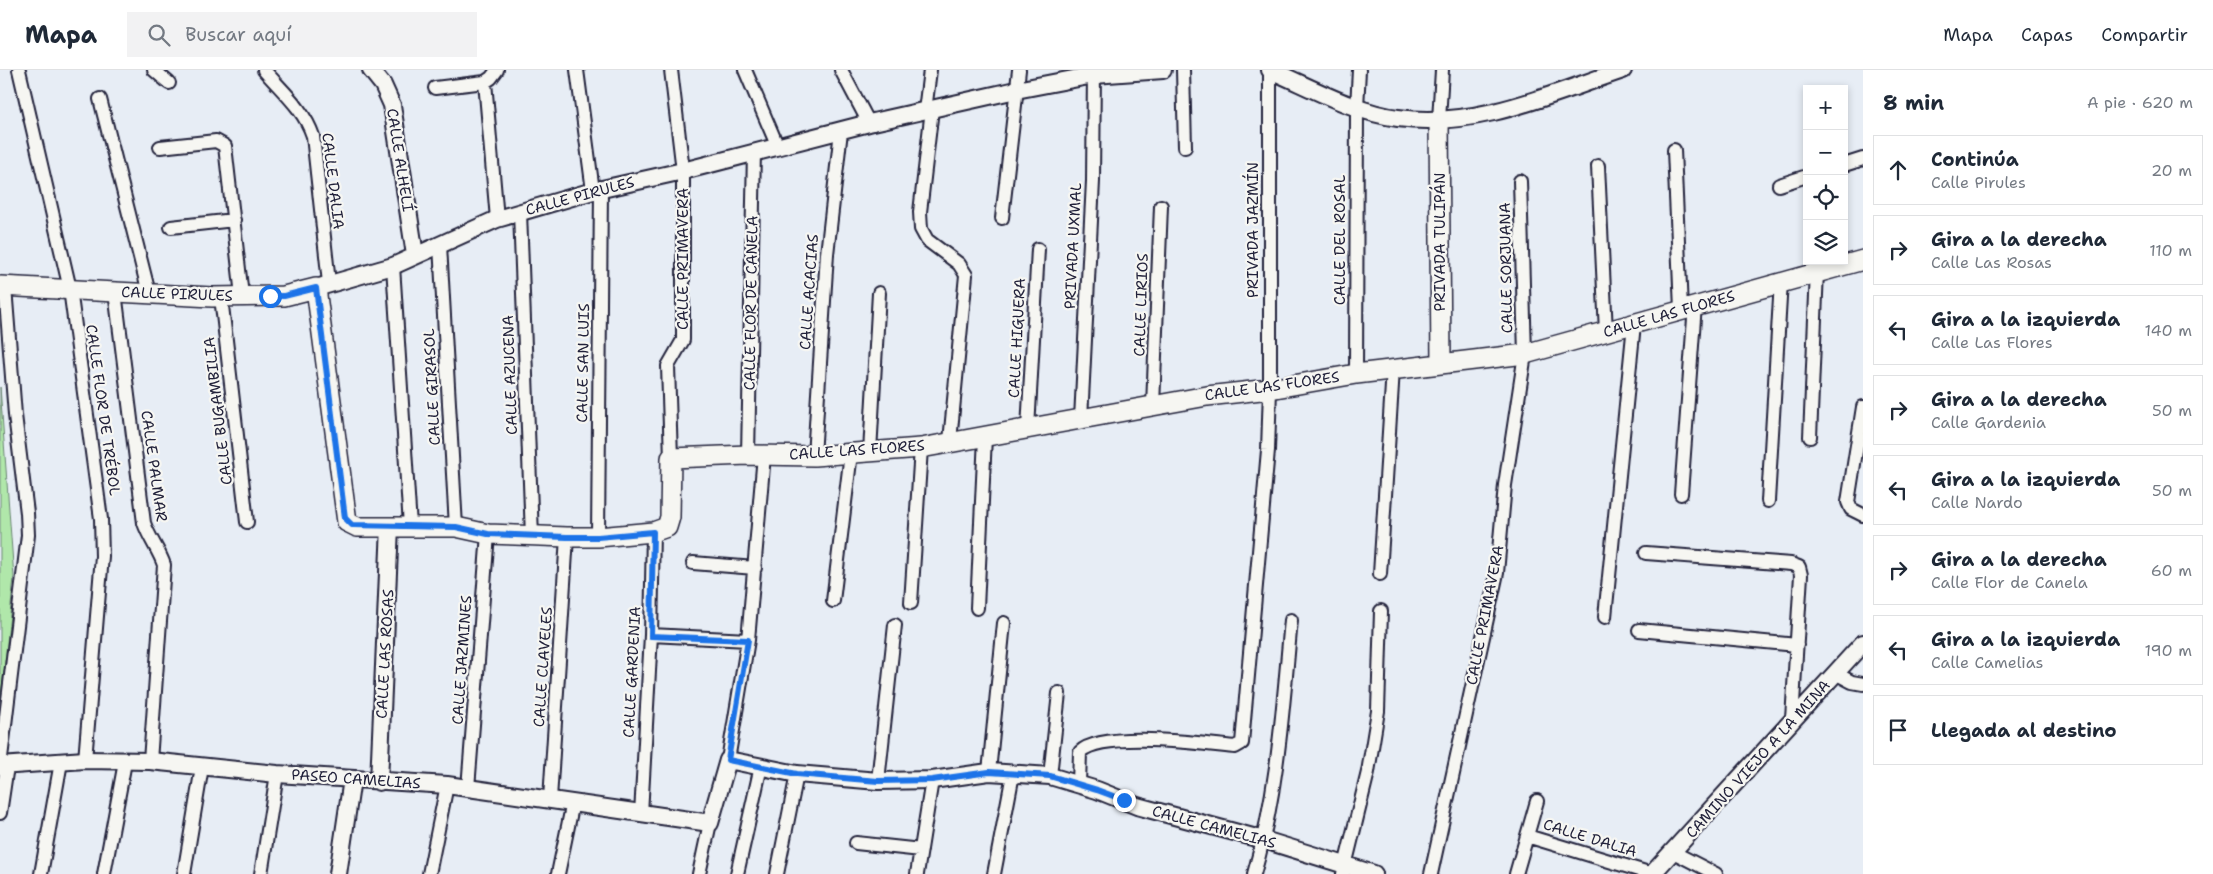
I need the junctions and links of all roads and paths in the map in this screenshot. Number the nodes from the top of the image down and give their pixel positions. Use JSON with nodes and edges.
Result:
{"nodes":[{"id":1,"x":19,"y":70,"type":"edge"},
{"id":2,"x":154,"y":70,"type":"edge"},
{"id":3,"x":264,"y":70,"type":"edge"},
{"id":4,"x":371,"y":70,"type":"edge"},
{"id":5,"x":577,"y":70,"type":"edge"},
{"id":6,"x":671,"y":70,"type":"edge"},
{"id":7,"x":745,"y":70,"type":"edge"},
{"id":8,"x":841,"y":70,"type":"edge"},
{"id":9,"x":930,"y":70,"type":"edge"},
{"id":10,"x":1019,"y":70,"type":"edge"},
{"id":11,"x":1163,"y":70,"type":"edge"},
{"id":12,"x":1183,"y":70,"type":"edge"},
{"id":13,"x":1270,"y":70,"type":"edge"},
{"id":14,"x":1359,"y":70,"type":"edge"},
{"id":15,"x":1442,"y":70,"type":"edge"},
{"id":16,"x":1623,"y":70,"type":"edge"},
{"id":17,"x":497,"y":72,"type":"edge"},
{"id":18,"x":1094,"y":73,"type":"edge"},
{"id":19,"x":485,"y":82,"type":"junction"},
{"id":20,"x":169,"y":84,"type":"dead end"},
{"id":21,"x":435,"y":88,"type":"dead end"},
{"id":22,"x":1016,"y":90,"type":"junction"},
{"id":23,"x":100,"y":99,"type":"dead end"},
{"id":24,"x":1357,"y":107,"type":"junction"},
{"id":25,"x":928,"y":110,"type":"junction"},
{"id":26,"x":1439,"y":120,"type":"junction"},
{"id":27,"x":870,"y":123,"type":"junction"},
{"id":28,"x":841,"y":131,"type":"junction"},
{"id":29,"x":777,"y":145,"type":"junction"},
{"id":30,"x":160,"y":146,"type":"dead end"},
{"id":31,"x":1185,"y":147,"type":"dead end"},
{"id":32,"x":1674,"y":150,"type":"dead end"},
{"id":33,"x":754,"y":152,"type":"junction"},
{"id":34,"x":1863,"y":159,"type":"edge"},
{"id":35,"x":1848,"y":164,"type":"edge"},
{"id":36,"x":1598,"y":166,"type":"dead end"},
{"id":37,"x":683,"y":170,"type":"junction"},
{"id":38,"x":1803,"y":177,"type":"edge"},
{"id":39,"x":1520,"y":181,"type":"dead end"},
{"id":40,"x":1779,"y":184,"type":"dead end"},
{"id":41,"x":597,"y":190,"type":"junction"},
{"id":42,"x":1161,"y":206,"type":"dead end"},
{"id":43,"x":520,"y":212,"type":"junction"},
{"id":44,"x":1002,"y":218,"type":"dead end"},
{"id":45,"x":497,"y":219,"type":"junction"},
{"id":46,"x":234,"y":220,"type":"junction"},
{"id":47,"x":171,"y":227,"type":"dead end"},
{"id":48,"x":440,"y":245,"type":"junction"},
{"id":49,"x":1038,"y":249,"type":"dead end"},
{"id":50,"x":415,"y":255,"type":"junction"},
{"id":51,"x":1863,"y":260,"type":"edge"},
{"id":52,"x":393,"y":266,"type":"junction"},
{"id":53,"x":1823,"y":267,"type":"edge"},
{"id":54,"x":1781,"y":281,"type":"junction"},
{"id":55,"x":323,"y":286,"type":"junction"},
{"id":56,"x":2,"y":287,"type":"edge"},
{"id":57,"x":70,"y":290,"type":"junction"},
{"id":58,"x":115,"y":292,"type":"junction"},
{"id":59,"x":149,"y":293,"type":"junction"},
{"id":60,"x":879,"y":293,"type":"dead end"},
{"id":61,"x":242,"y":296,"type":"junction"},
{"id":62,"x":221,"y":297,"type":"junction"},
{"id":63,"x":1688,"y":307,"type":"junction"},
{"id":64,"x":1634,"y":324,"type":"junction"},
{"id":65,"x":1606,"y":332,"type":"junction"},
{"id":66,"x":1525,"y":354,"type":"junction"},
{"id":67,"x":1441,"y":363,"type":"junction"},
{"id":68,"x":1393,"y":369,"type":"junction"},
{"id":69,"x":1356,"y":374,"type":"junction"},
{"id":70,"x":1270,"y":389,"type":"junction"},
{"id":71,"x":1153,"y":406,"type":"junction"},
{"id":72,"x":1863,"y":407,"type":"edge"},
{"id":73,"x":1081,"y":419,"type":"junction"},
{"id":74,"x":1028,"y":429,"type":"junction"},
{"id":75,"x":986,"y":437,"type":"junction"},
{"id":76,"x":1810,"y":437,"type":"dead end"},
{"id":77,"x":950,"y":441,"type":"junction"},
{"id":78,"x":921,"y":448,"type":"junction"},
{"id":79,"x":870,"y":452,"type":"junction"},
{"id":80,"x":850,"y":453,"type":"junction"},
{"id":81,"x":756,"y":455,"type":"junction"},
{"id":82,"x":814,"y":456,"type":"junction"},
{"id":83,"x":671,"y":458,"type":"junction"},
{"id":84,"x":1681,"y":494,"type":"dead end"},
{"id":85,"x":1768,"y":501,"type":"dead end"},
{"id":86,"x":1863,"y":515,"type":"edge"},
{"id":87,"x":247,"y":522,"type":"dead end"},
{"id":88,"x":390,"y":526,"type":"junction"},
{"id":89,"x":410,"y":526,"type":"junction"},
{"id":90,"x":456,"y":527,"type":"junction"},
{"id":91,"x":661,"y":527,"type":"junction"},
{"id":92,"x":488,"y":534,"type":"junction"},
{"id":93,"x":532,"y":536,"type":"junction"},
{"id":94,"x":567,"y":537,"type":"junction"},
{"id":95,"x":598,"y":537,"type":"junction"},
{"id":96,"x":1646,"y":553,"type":"dead end"},
{"id":97,"x":693,"y":563,"type":"dead end"},
{"id":98,"x":755,"y":568,"type":"junction"},
{"id":99,"x":1380,"y":574,"type":"dead end"},
{"id":100,"x":833,"y":602,"type":"dead end"},
{"id":101,"x":910,"y":603,"type":"dead end"},
{"id":102,"x":977,"y":608,"type":"dead end"},
{"id":103,"x":1381,"y":611,"type":"dead end"},
{"id":104,"x":1605,"y":617,"type":"dead end"},
{"id":105,"x":1291,"y":620,"type":"dead end"},
{"id":106,"x":1004,"y":623,"type":"dead end"},
{"id":107,"x":895,"y":626,"type":"dead end"},
{"id":108,"x":1640,"y":630,"type":"dead end"},
{"id":109,"x":651,"y":636,"type":"junction"},
{"id":110,"x":748,"y":640,"type":"junction"},
{"id":111,"x":1863,"y":643,"type":"edge"},
{"id":112,"x":1797,"y":646,"type":"junction"},
{"id":113,"x":1835,"y":673,"type":"junction"},
{"id":114,"x":1863,"y":684,"type":"edge"},
{"id":115,"x":1059,"y":693,"type":"dead end"},
{"id":116,"x":1792,"y":719,"type":"junction"},
{"id":117,"x":85,"y":760,"type":"junction"},
{"id":118,"x":728,"y":760,"type":"junction"},
{"id":119,"x":150,"y":761,"type":"junction"},
{"id":120,"x":61,"y":762,"type":"junction"},
{"id":121,"x":125,"y":762,"type":"junction"},
{"id":122,"x":2,"y":766,"type":"edge"},
{"id":123,"x":761,"y":766,"type":"junction"},
{"id":124,"x":202,"y":767,"type":"junction"},
{"id":125,"x":989,"y":772,"type":"junction"},
{"id":126,"x":277,"y":774,"type":"junction"},
{"id":127,"x":797,"y":774,"type":"junction"},
{"id":128,"x":1013,"y":774,"type":"junction"},
{"id":129,"x":1050,"y":776,"type":"junction"},
{"id":130,"x":352,"y":779,"type":"junction"},
{"id":131,"x":932,"y":780,"type":"junction"},
{"id":132,"x":878,"y":781,"type":"junction"},
{"id":133,"x":379,"y":782,"type":"junction"},
{"id":134,"x":1079,"y":784,"type":"junction"},
{"id":135,"x":447,"y":785,"type":"junction"},
{"id":136,"x":468,"y":788,"type":"junction"},
{"id":137,"x":550,"y":799,"type":"junction"},
{"id":138,"x":573,"y":802,"type":"junction"},
{"id":139,"x":1538,"y":802,"type":"dead end"},
{"id":140,"x":0,"y":813,"type":"edge"},
{"id":141,"x":641,"y":814,"type":"junction"},
{"id":142,"x":710,"y":823,"type":"junction"},
{"id":143,"x":1527,"y":836,"type":"junction"},
{"id":144,"x":1264,"y":840,"type":"junction"},
{"id":145,"x":856,"y":843,"type":"dead end"},
{"id":146,"x":921,"y":850,"type":"junction"},
{"id":147,"x":1673,"y":852,"type":"junction"},
{"id":148,"x":1345,"y":870,"type":"edge"},
{"id":149,"x":41,"y":874,"type":"edge"},
{"id":150,"x":104,"y":874,"type":"edge"},
{"id":151,"x":184,"y":874,"type":"edge"},
{"id":152,"x":261,"y":874,"type":"edge"},
{"id":153,"x":338,"y":874,"type":"edge"},
{"id":154,"x":429,"y":874,"type":"edge"},
{"id":155,"x":558,"y":874,"type":"edge"},
{"id":156,"x":699,"y":874,"type":"edge"},
{"id":157,"x":737,"y":874,"type":"edge"},
{"id":158,"x":777,"y":874,"type":"edge"},
{"id":159,"x":917,"y":874,"type":"edge"},
{"id":160,"x":994,"y":874,"type":"edge"},
{"id":161,"x":1254,"y":874,"type":"edge"},
{"id":162,"x":1374,"y":874,"type":"edge"},
{"id":163,"x":1430,"y":874,"type":"edge"},
{"id":164,"x":1516,"y":874,"type":"edge"},
{"id":165,"x":1652,"y":874,"type":"edge"},
{"id":166,"x":1716,"y":874,"type":"edge"}],
"edges":[{"from":1,"to":57,"type":"street","name":"CALLE FLOR DE TRÉBOL"},
{"from":2,"to":20,"type":"street"},
{"from":3,"to":55,"type":"street","name":"CALLE DALIA"},
{"from":4,"to":50,"type":"street","name":"CALLE ALHELÍ"},
{"from":5,"to":41,"type":"street"},
{"from":6,"to":37,"type":"street","name":"CALLE PRIMAVERA"},
{"from":7,"to":29,"type":"street"},
{"from":8,"to":27,"type":"street"},
{"from":9,"to":25,"type":"street"},
{"from":10,"to":22,"type":"street"},
{"from":11,"to":18,"type":"street","name":"CALLE PIRULES"},
{"from":12,"to":31,"type":"street"},
{"from":13,"to":24,"type":"street"},
{"from":13,"to":70,"type":"street","name":"PRIVADA JAZMÍN"},
{"from":14,"to":24,"type":"street","name":"CALLE DEL ROSAL"},
{"from":15,"to":26,"type":"street"},
{"from":16,"to":26,"type":"street"},
{"from":17,"to":19,"type":"street"},
{"from":18,"to":22,"type":"street","name":"CALLE PIRULES"},
{"from":18,"to":73,"type":"street","name":"PRIVADA UXMAL"},
{"from":19,"to":21,"type":"street"},
{"from":19,"to":45,"type":"street"},
{"from":22,"to":25,"type":"street","name":"CALLE PIRULES"},
{"from":22,"to":44,"type":"street"},
{"from":23,"to":59,"type":"street"},
{"from":24,"to":26,"type":"street"},
{"from":24,"to":69,"type":"street","name":"CALLE DEL ROSAL"},
{"from":25,"to":27,"type":"street","name":"CALLE PIRULES"},
{"from":25,"to":77,"type":"street"},
{"from":26,"to":67,"type":"main road","name":"PRIVADA TULIPÁN"},
{"from":27,"to":28,"type":"street","name":"CALLE PIRULES"},
{"from":28,"to":29,"type":"street","name":"CALLE PIRULES"},
{"from":28,"to":82,"type":"street","name":"CALLE ACACIAS"},
{"from":29,"to":33,"type":"street","name":"CALLE PIRULES"},
{"from":30,"to":46,"type":"street"},
{"from":32,"to":63,"type":"street"},
{"from":33,"to":37,"type":"street","name":"CALLE PIRULES"},
{"from":33,"to":81,"type":"street","name":"CALLE FLOR DE CANELA"},
{"from":34,"to":35,"type":"street"},
{"from":36,"to":65,"type":"street"},
{"from":37,"to":41,"type":"street","name":"CALLE PIRULES"},
{"from":37,"to":83,"type":"street","name":"CALLE PRIMAVERA"},
{"from":38,"to":40,"type":"street"},
{"from":39,"to":66,"type":"street","name":"CALLE SORJUANA"},
{"from":41,"to":43,"type":"street","name":"CALLE PIRULES"},
{"from":41,"to":95,"type":"street","name":"CALLE SAN LUIS"},
{"from":42,"to":71,"type":"street","name":"CALLE LIRIOS"},
{"from":43,"to":45,"type":"street","name":"CALLE PIRULES"},
{"from":43,"to":93,"type":"street","name":"CALLE AZUCENA"},
{"from":45,"to":48,"type":"street","name":"CALLE PIRULES"},
{"from":46,"to":47,"type":"street"},
{"from":46,"to":61,"type":"street"},
{"from":48,"to":50,"type":"street","name":"CALLE PIRULES"},
{"from":48,"to":90,"type":"street","name":"CALLE GIRASOL"},
{"from":49,"to":74,"type":"street","name":"CALLE HIGUERA"},
{"from":50,"to":52,"type":"street","name":"CALLE PIRULES"},
{"from":51,"to":53,"type":"main road","name":"CALLE LAS FLORES"},
{"from":52,"to":55,"type":"street","name":"CALLE PIRULES"},
{"from":52,"to":89,"type":"street"},
{"from":53,"to":54,"type":"main road","name":"CALLE LAS FLORES"},
{"from":53,"to":76,"type":"street"},
{"from":54,"to":63,"type":"main road","name":"CALLE LAS FLORES"},
{"from":54,"to":85,"type":"street"},
{"from":55,"to":61,"type":"main road","name":"CALLE PIRULES"},
{"from":55,"to":88,"type":"main road"},
{"from":56,"to":57,"type":"main road","name":"CALLE PIRULES"},
{"from":56,"to":122,"type":"street"},
{"from":57,"to":58,"type":"main road","name":"CALLE PIRULES"},
{"from":57,"to":117,"type":"street","name":"CALLE FLOR DE TRÉBOL"},
{"from":58,"to":59,"type":"main road","name":"CALLE PIRULES"},
{"from":58,"to":119,"type":"street","name":"CALLE PALMAR"},
{"from":59,"to":62,"type":"main road","name":"CALLE PIRULES"},
{"from":60,"to":79,"type":"street"},
{"from":61,"to":62,"type":"main road","name":"CALLE PIRULES"},
{"from":62,"to":87,"type":"street","name":"CALLE BUGAMBILIA"},
{"from":63,"to":64,"type":"main road","name":"CALLE LAS FLORES"},
{"from":63,"to":84,"type":"street"},
{"from":64,"to":65,"type":"main road","name":"CALLE LAS FLORES"},
{"from":64,"to":104,"type":"street"},
{"from":65,"to":66,"type":"main road","name":"CALLE LAS FLORES"},
{"from":66,"to":67,"type":"main road","name":"CALLE LAS FLORES"},
{"from":66,"to":163,"type":"street","name":"CALLE PRIMAVERA"},
{"from":67,"to":68,"type":"main road","name":"CALLE LAS FLORES"},
{"from":68,"to":69,"type":"main road","name":"CALLE LAS FLORES"},
{"from":68,"to":99,"type":"street"},
{"from":69,"to":70,"type":"main road","name":"CALLE LAS FLORES"},
{"from":70,"to":71,"type":"main road","name":"CALLE LAS FLORES"},
{"from":70,"to":134,"type":"street","name":"PRIVADA JAZMÍN"},
{"from":71,"to":73,"type":"main road","name":"CALLE LAS FLORES"},
{"from":72,"to":86,"type":"street"},
{"from":73,"to":74,"type":"main road","name":"CALLE LAS FLORES"},
{"from":74,"to":75,"type":"main road","name":"CALLE LAS FLORES"},
{"from":75,"to":77,"type":"main road","name":"CALLE LAS FLORES"},
{"from":75,"to":102,"type":"street"},
{"from":77,"to":78,"type":"main road","name":"CALLE LAS FLORES"},
{"from":78,"to":79,"type":"main road","name":"CALLE LAS FLORES"},
{"from":78,"to":101,"type":"street"},
{"from":79,"to":80,"type":"main road","name":"CALLE LAS FLORES"},
{"from":80,"to":82,"type":"main road","name":"CALLE LAS FLORES"},
{"from":80,"to":100,"type":"street"},
{"from":81,"to":82,"type":"main road","name":"CALLE LAS FLORES"},
{"from":81,"to":83,"type":"main road","name":"CALLE LAS FLORES"},
{"from":81,"to":98,"type":"street","name":"CALLE FLOR DE CANELA"},
{"from":83,"to":91,"type":"main road","name":"CALLE PRIMAVERA"},
{"from":88,"to":89,"type":"main road"},
{"from":88,"to":133,"type":"street","name":"CALLE LAS ROSAS"},
{"from":89,"to":90,"type":"main road"},
{"from":90,"to":92,"type":"main road"},
{"from":91,"to":95,"type":"main road"},
{"from":91,"to":109,"type":"street","name":"CALLE GARDENIA"},
{"from":92,"to":93,"type":"main road"},
{"from":92,"to":136,"type":"street","name":"CALLE JAZMINES"},
{"from":93,"to":94,"type":"main road"},
{"from":94,"to":95,"type":"main road"},
{"from":94,"to":137,"type":"street","name":"CALLE CLAVELES"},
{"from":96,"to":112,"type":"street"},
{"from":97,"to":98,"type":"street"},
{"from":98,"to":110,"type":"street","name":"CALLE FLOR DE CANELA"},
{"from":103,"to":148,"type":"street"},
{"from":105,"to":144,"type":"street"},
{"from":106,"to":125,"type":"street"},
{"from":107,"to":132,"type":"street"},
{"from":108,"to":112,"type":"street"},
{"from":109,"to":110,"type":"street"},
{"from":109,"to":141,"type":"street","name":"CALLE GARDENIA"},
{"from":110,"to":118,"type":"street","name":"CALLE FLOR DE CANELA"},
{"from":111,"to":113,"type":"street","name":"CAMINO VIEJO A LA MINA"},
{"from":112,"to":116,"type":"street"},
{"from":113,"to":114,"type":"street"},
{"from":113,"to":116,"type":"street","name":"CAMINO VIEJO A LA MINA"},
{"from":115,"to":129,"type":"street"},
{"from":116,"to":147,"type":"street","name":"CAMINO VIEJO A LA MINA"},
{"from":117,"to":120,"type":"street","name":"PASEO CAMELIAS"},
{"from":117,"to":121,"type":"street","name":"PASEO CAMELIAS"},
{"from":118,"to":123,"type":"street","name":"CALLE CAMELIAS"},
{"from":118,"to":142,"type":"street","name":"CALLE FLOR DE CANELA"},
{"from":119,"to":121,"type":"street","name":"PASEO CAMELIAS"},
{"from":119,"to":124,"type":"street","name":"PASEO CAMELIAS"},
{"from":120,"to":122,"type":"street","name":"PASEO CAMELIAS"},
{"from":120,"to":149,"type":"street"},
{"from":121,"to":150,"type":"street"},
{"from":122,"to":140,"type":"street"},
{"from":123,"to":127,"type":"street","name":"CALLE CAMELIAS"},
{"from":123,"to":157,"type":"street"},
{"from":124,"to":126,"type":"street","name":"PASEO CAMELIAS"},
{"from":124,"to":151,"type":"street"},
{"from":125,"to":128,"type":"street","name":"CALLE CAMELIAS"},
{"from":125,"to":131,"type":"street","name":"CALLE CAMELIAS"},
{"from":126,"to":130,"type":"street","name":"PASEO CAMELIAS"},
{"from":126,"to":152,"type":"street"},
{"from":127,"to":132,"type":"street","name":"CALLE CAMELIAS"},
{"from":127,"to":158,"type":"street"},
{"from":128,"to":129,"type":"street","name":"CALLE CAMELIAS"},
{"from":128,"to":160,"type":"street"},
{"from":129,"to":134,"type":"street","name":"CALLE CAMELIAS"},
{"from":130,"to":133,"type":"street","name":"PASEO CAMELIAS"},
{"from":130,"to":153,"type":"street"},
{"from":131,"to":132,"type":"street","name":"CALLE CAMELIAS"},
{"from":131,"to":146,"type":"street"},
{"from":133,"to":135,"type":"street","name":"PASEO CAMELIAS"},
{"from":134,"to":144,"type":"street","name":"CALLE CAMELIAS"},
{"from":135,"to":136,"type":"street","name":"PASEO CAMELIAS"},
{"from":135,"to":154,"type":"street"},
{"from":136,"to":137,"type":"street","name":"PASEO CAMELIAS"},
{"from":137,"to":138,"type":"street","name":"PASEO CAMELIAS"},
{"from":138,"to":141,"type":"street","name":"PASEO CAMELIAS"},
{"from":138,"to":155,"type":"street"},
{"from":139,"to":143,"type":"street"},
{"from":141,"to":142,"type":"street","name":"PASEO CAMELIAS"},
{"from":142,"to":156,"type":"street","name":"CALLE FLOR DE CANELA"},
{"from":143,"to":164,"type":"street","name":"CALLE DALIA"},
{"from":143,"to":165,"type":"street","name":"CALLE DALIA"},
{"from":144,"to":148,"type":"street","name":"CALLE CAMELIAS"},
{"from":144,"to":161,"type":"street"},
{"from":145,"to":146,"type":"street"},
{"from":146,"to":159,"type":"street"},
{"from":147,"to":165,"type":"street","name":"CAMINO VIEJO A LA MINA"},
{"from":147,"to":166,"type":"street"},
{"from":148,"to":162,"type":"street","name":"CALLE CAMELIAS"}]}
